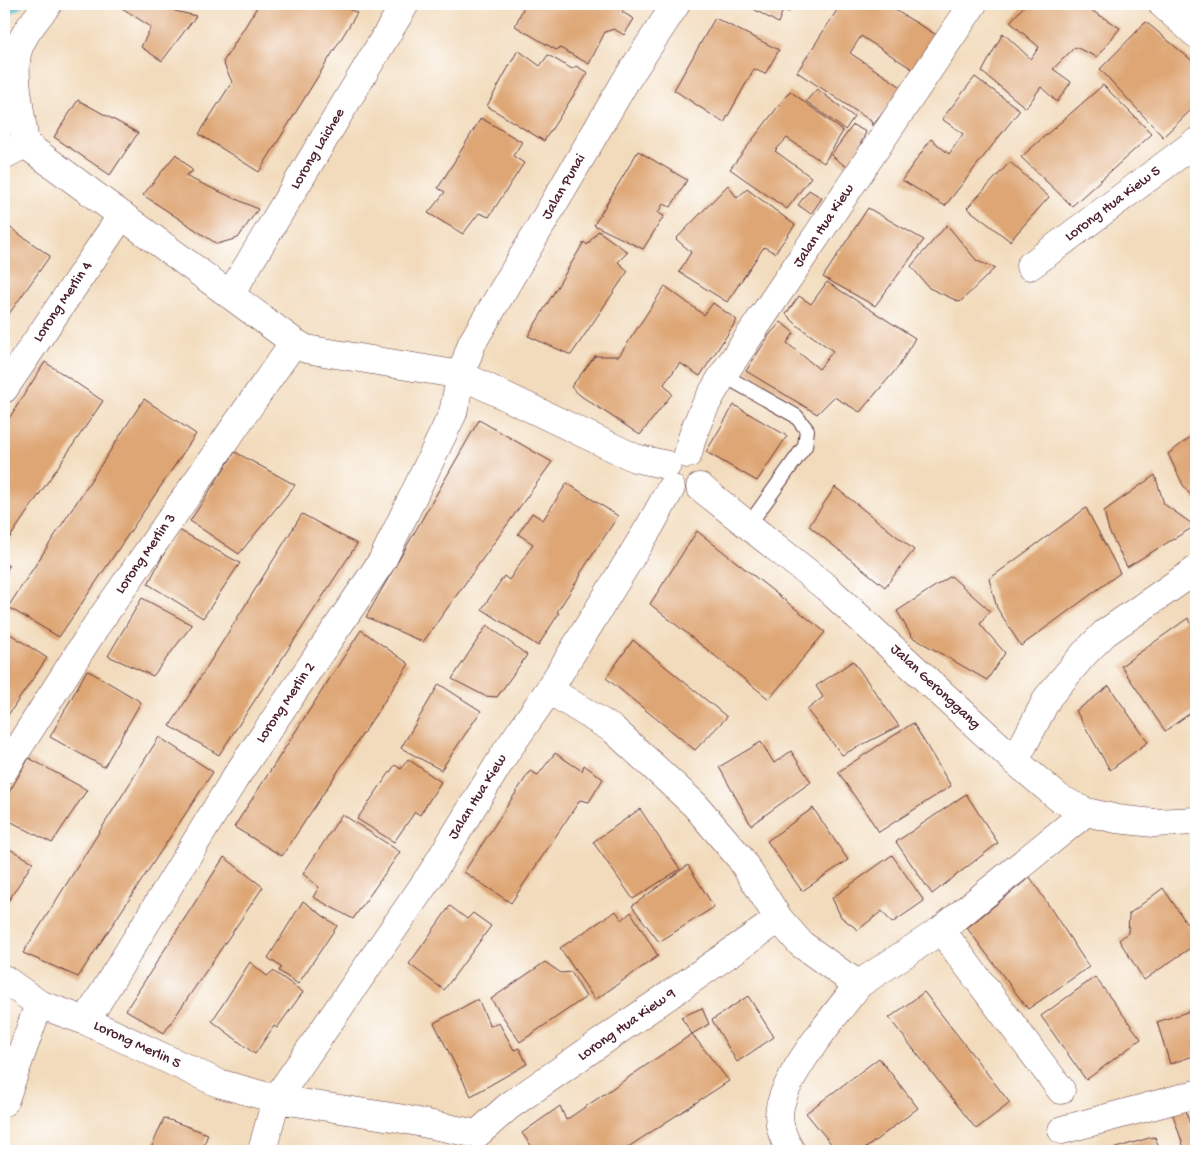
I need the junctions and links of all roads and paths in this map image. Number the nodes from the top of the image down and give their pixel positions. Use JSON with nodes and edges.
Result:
{"nodes":[{"id":1,"x":48,"y":4,"type":"edge"},
{"id":2,"x":405,"y":4,"type":"edge"},
{"id":3,"x":676,"y":4,"type":"edge"},
{"id":4,"x":973,"y":4,"type":"edge"},
{"id":5,"x":1162,"y":4,"type":"edge"},
{"id":6,"x":1196,"y":34,"type":"edge"},
{"id":7,"x":11,"y":45,"type":"edge"},
{"id":8,"x":1196,"y":142,"type":"edge"},
{"id":9,"x":14,"y":149,"type":"edge"},
{"id":10,"x":122,"y":215,"type":"junction"},
{"id":11,"x":1030,"y":266,"type":"dead end"},
{"id":12,"x":230,"y":295,"type":"junction"},
{"id":13,"x":294,"y":342,"type":"junction"},
{"id":14,"x":461,"y":375,"type":"junction"},
{"id":15,"x":723,"y":375,"type":"junction"},
{"id":16,"x":4,"y":389,"type":"edge"},
{"id":17,"x":675,"y":469,"type":"junction"},
{"id":18,"x":700,"y":488,"type":"junction"},
{"id":19,"x":748,"y":526,"type":"junction"},
{"id":20,"x":1196,"y":570,"type":"edge"},
{"id":21,"x":549,"y":690,"type":"junction"},
{"id":22,"x":1015,"y":761,"type":"junction"},
{"id":23,"x":4,"y":770,"type":"edge"},
{"id":24,"x":1086,"y":812,"type":"junction"},
{"id":25,"x":1196,"y":821,"type":"edge"},
{"id":26,"x":779,"y":918,"type":"junction"},
{"id":27,"x":941,"y":930,"type":"junction"},
{"id":28,"x":4,"y":979,"type":"edge"},
{"id":29,"x":859,"y":984,"type":"junction"},
{"id":30,"x":39,"y":1004,"type":"junction"},
{"id":31,"x":86,"y":1021,"type":"junction"},
{"id":32,"x":1061,"y":1090,"type":"dead end"},
{"id":33,"x":1196,"y":1094,"type":"edge"},
{"id":34,"x":276,"y":1098,"type":"junction"},
{"id":35,"x":4,"y":1102,"type":"edge"},
{"id":36,"x":1062,"y":1130,"type":"dead end"},
{"id":37,"x":481,"y":1143,"type":"edge"},
{"id":38,"x":262,"y":1151,"type":"edge"},
{"id":39,"x":791,"y":1151,"type":"edge"}],
"edges":[{"from":1,"to":7,"type":"street"},
{"from":2,"to":12,"type":"street","name":"Lorong Laichee"},
{"from":3,"to":14,"type":"street","name":"Jalan Punai"},
{"from":4,"to":15,"type":"street","name":"Jalan Hua Kiew"},
{"from":5,"to":6,"type":"street"},
{"from":7,"to":9,"type":"street"},
{"from":8,"to":11,"type":"street","name":"Lorong Hua Kiew 5"},
{"from":9,"to":10,"type":"street"},
{"from":10,"to":12,"type":"street"},
{"from":10,"to":16,"type":"street","name":"Lorong Merlin 4"},
{"from":12,"to":13,"type":"street"},
{"from":13,"to":14,"type":"street"},
{"from":13,"to":23,"type":"street","name":"Lorong Merlin 3"},
{"from":14,"to":17,"type":"street"},
{"from":14,"to":31,"type":"street","name":"Lorong Merlin 2"},
{"from":15,"to":17,"type":"street","name":"Jalan Hua Kiew"},
{"from":15,"to":19,"type":"lane"},
{"from":17,"to":18,"type":"street"},
{"from":17,"to":18,"type":"street"},
{"from":17,"to":21,"type":"street","name":"Jalan Hua Kiew"},
{"from":18,"to":19,"type":"street","name":"Jalan Geronggang"},
{"from":19,"to":22,"type":"street","name":"Jalan Geronggang"},
{"from":20,"to":22,"type":"street"},
{"from":21,"to":26,"type":"street"},
{"from":21,"to":34,"type":"street","name":"Jalan Hua Kiew"},
{"from":22,"to":24,"type":"street","name":"Jalan Geronggang"},
{"from":24,"to":25,"type":"street","name":"Jalan Geronggang"},
{"from":24,"to":27,"type":"street"},
{"from":26,"to":29,"type":"street"},
{"from":26,"to":37,"type":"street","name":"Lorong Hua Kiew 9"},
{"from":27,"to":29,"type":"street"},
{"from":27,"to":32,"type":"street"},
{"from":28,"to":30,"type":"street","name":"Lorong Merlin 5"},
{"from":29,"to":39,"type":"street"},
{"from":30,"to":31,"type":"street","name":"Lorong Merlin 5"},
{"from":30,"to":35,"type":"street"},
{"from":31,"to":34,"type":"street","name":"Lorong Merlin 5"},
{"from":33,"to":36,"type":"street"},
{"from":34,"to":37,"type":"street","name":"Lorong Merlin 5"},
{"from":34,"to":38,"type":"street","name":"Jalan Hua Kiew"}]}
